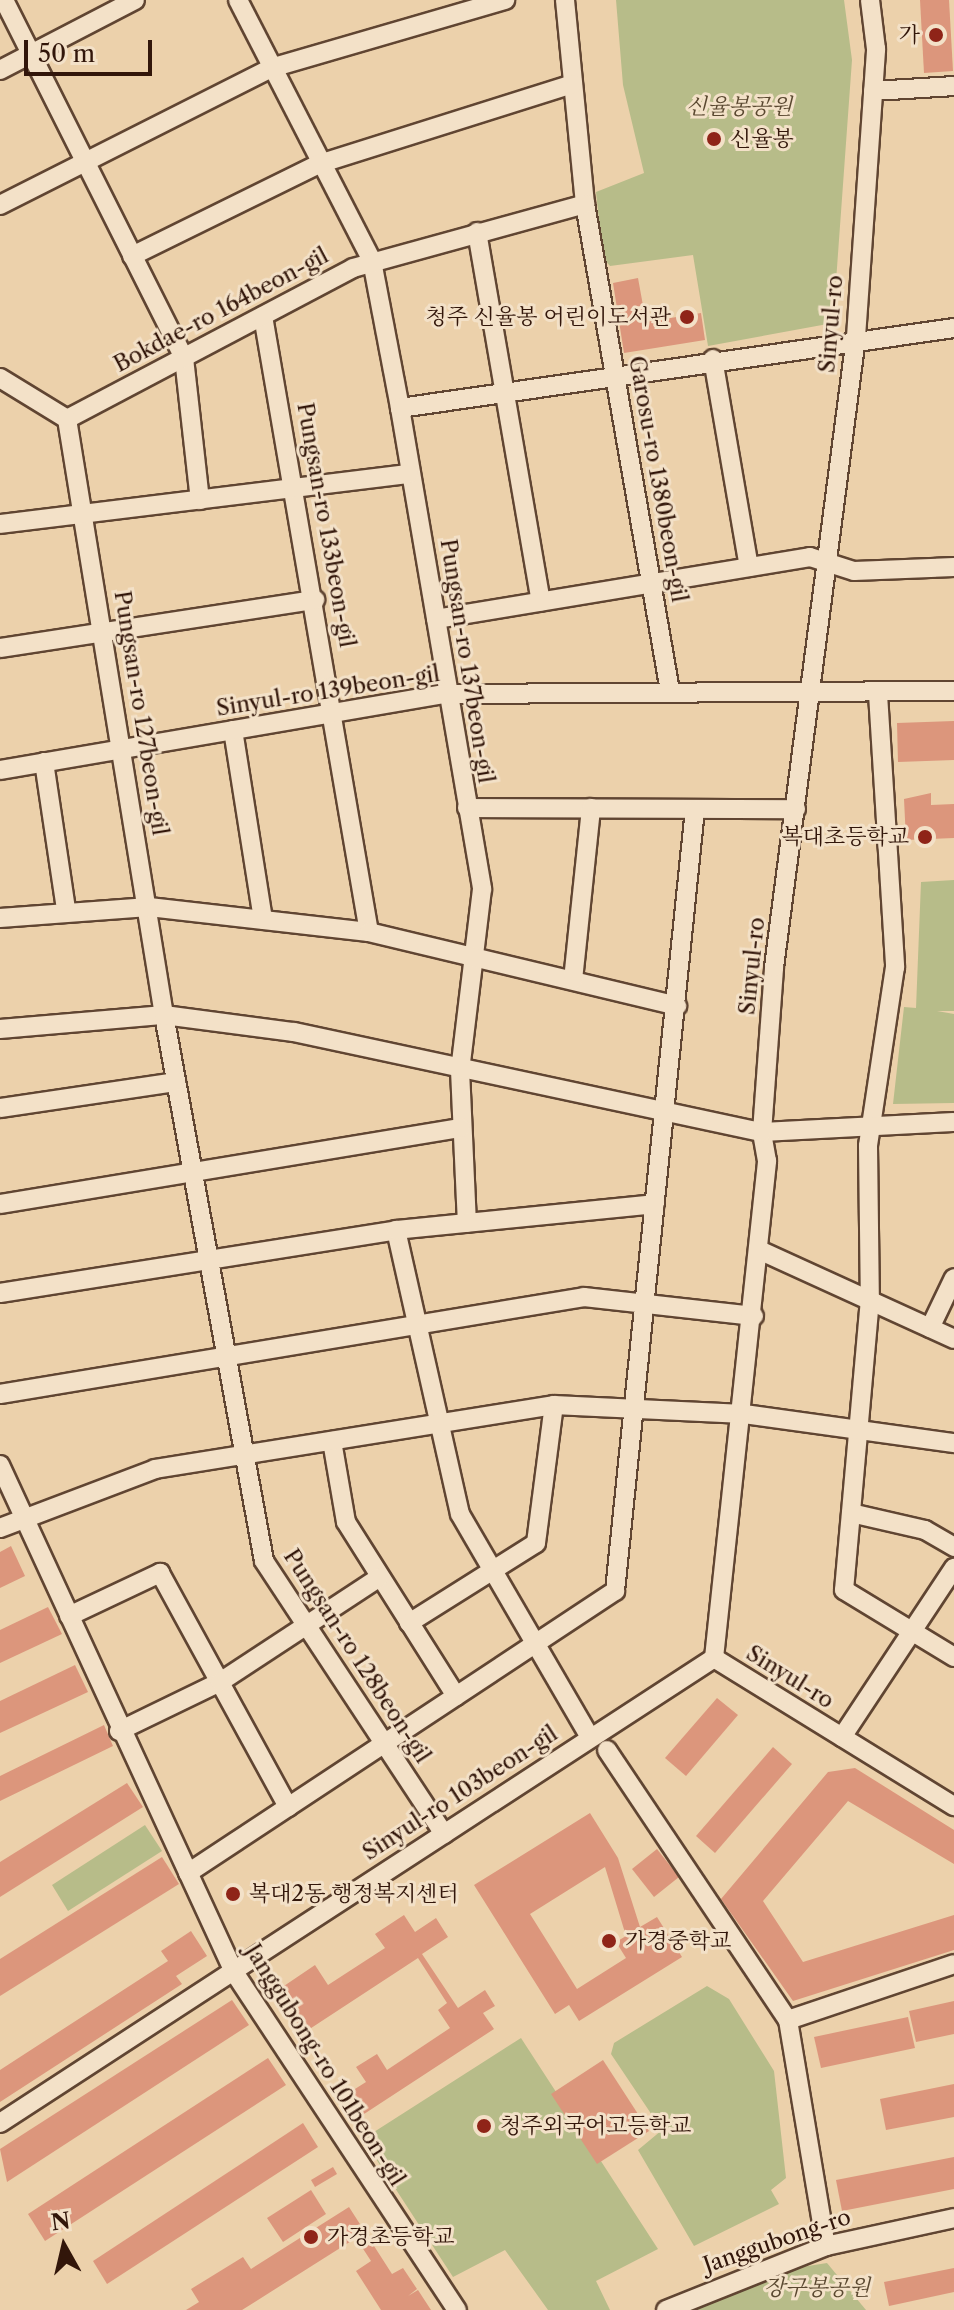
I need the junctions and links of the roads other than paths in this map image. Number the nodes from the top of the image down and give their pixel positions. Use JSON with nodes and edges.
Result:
{"nodes":[{"id":1,"x":4,"y":0,"type":"edge"},
{"id":2,"x":135,"y":0,"type":"edge"},
{"id":3,"x":238,"y":0,"type":"edge"},
{"id":4,"x":505,"y":0,"type":"edge"},
{"id":5,"x":565,"y":0,"type":"edge"},
{"id":6,"x":870,"y":0,"type":"edge"},
{"id":7,"x":31,"y":54,"type":"junction"},
{"id":8,"x":271,"y":68,"type":"junction"},
{"id":9,"x":0,"y":70,"type":"edge"},
{"id":10,"x":573,"y":84,"type":"junction"},
{"id":11,"x":954,"y":86,"type":"edge"},
{"id":12,"x":873,"y":91,"type":"junction"},
{"id":13,"x":86,"y":162,"type":"junction"},
{"id":14,"x":319,"y":164,"type":"junction"},
{"id":15,"x":585,"y":204,"type":"junction"},
{"id":16,"x":0,"y":205,"type":"edge"},
{"id":17,"x":477,"y":232,"type":"junction"},
{"id":18,"x":132,"y":256,"type":"junction"},
{"id":19,"x":372,"y":261,"type":"junction"},
{"id":20,"x":263,"y":316,"type":"junction"},
{"id":21,"x":954,"y":328,"type":"edge"},
{"id":22,"x":856,"y":337,"type":"junction"},
{"id":23,"x":184,"y":358,"type":"junction"},
{"id":24,"x":713,"y":359,"type":"junction"},
{"id":25,"x":615,"y":374,"type":"junction"},
{"id":26,"x":0,"y":378,"type":"edge"},
{"id":27,"x":505,"y":392,"type":"junction"},
{"id":28,"x":400,"y":408,"type":"junction"},
{"id":29,"x":67,"y":419,"type":"junction"},
{"id":30,"x":409,"y":474,"type":"junction"},
{"id":31,"x":296,"y":490,"type":"junction"},
{"id":32,"x":200,"y":500,"type":"junction"},
{"id":33,"x":82,"y":512,"type":"junction"},
{"id":34,"x":0,"y":524,"type":"edge"},
{"id":35,"x":827,"y":560,"type":"junction"},
{"id":36,"x":749,"y":567,"type":"junction"},
{"id":37,"x":954,"y":567,"type":"edge"},
{"id":38,"x":654,"y":585,"type":"junction"},
{"id":39,"x":315,"y":600,"type":"junction"},
{"id":40,"x":541,"y":602,"type":"junction"},
{"id":41,"x":436,"y":619,"type":"junction"},
{"id":42,"x":103,"y":632,"type":"junction"},
{"id":43,"x":0,"y":648,"type":"edge"},
{"id":44,"x":954,"y":691,"type":"edge"},
{"id":45,"x":670,"y":692,"type":"junction"},
{"id":46,"x":445,"y":694,"type":"junction"},
{"id":47,"x":878,"y":694,"type":"junction"},
{"id":48,"x":810,"y":696,"type":"junction"},
{"id":49,"x":333,"y":713,"type":"junction"},
{"id":50,"x":233,"y":730,"type":"junction"},
{"id":51,"x":121,"y":750,"type":"junction"},
{"id":52,"x":44,"y":762,"type":"junction"},
{"id":53,"x":0,"y":770,"type":"edge"},
{"id":54,"x":467,"y":808,"type":"junction"},
{"id":55,"x":591,"y":808,"type":"junction"},
{"id":56,"x":695,"y":809,"type":"junction"},
{"id":57,"x":796,"y":809,"type":"junction"},
{"id":58,"x":149,"y":907,"type":"junction"},
{"id":59,"x":66,"y":909,"type":"junction"},
{"id":60,"x":0,"y":918,"type":"edge"},
{"id":61,"x":263,"y":920,"type":"junction"},
{"id":62,"x":369,"y":932,"type":"junction"},
{"id":63,"x":472,"y":954,"type":"junction"},
{"id":64,"x":573,"y":980,"type":"junction"},
{"id":65,"x":677,"y":1006,"type":"junction"},
{"id":66,"x":164,"y":1015,"type":"junction"},
{"id":67,"x":0,"y":1029,"type":"edge"},
{"id":68,"x":460,"y":1070,"type":"junction"},
{"id":69,"x":176,"y":1082,"type":"junction"},
{"id":70,"x":0,"y":1108,"type":"edge"},
{"id":71,"x":667,"y":1114,"type":"junction"},
{"id":72,"x":954,"y":1122,"type":"edge"},
{"id":73,"x":870,"y":1126,"type":"junction"},
{"id":74,"x":461,"y":1128,"type":"junction"},
{"id":75,"x":762,"y":1132,"type":"junction"},
{"id":76,"x":192,"y":1170,"type":"junction"},
{"id":77,"x":0,"y":1204,"type":"edge"},
{"id":78,"x":655,"y":1204,"type":"junction"},
{"id":79,"x":467,"y":1223,"type":"junction"},
{"id":80,"x":396,"y":1230,"type":"junction"},
{"id":81,"x":759,"y":1250,"type":"junction"},
{"id":82,"x":208,"y":1257,"type":"junction"},
{"id":83,"x":954,"y":1278,"type":"edge"},
{"id":84,"x":0,"y":1293,"type":"edge"},
{"id":85,"x":870,"y":1299,"type":"junction"},
{"id":86,"x":643,"y":1302,"type":"junction"},
{"id":87,"x":754,"y":1316,"type":"junction"},
{"id":88,"x":416,"y":1323,"type":"junction"},
{"id":89,"x":930,"y":1328,"type":"junction"},
{"id":90,"x":954,"y":1339,"type":"edge"},
{"id":91,"x":225,"y":1354,"type":"junction"},
{"id":92,"x":0,"y":1394,"type":"edge"},
{"id":93,"x":554,"y":1405,"type":"junction"},
{"id":94,"x":631,"y":1405,"type":"junction"},
{"id":95,"x":744,"y":1414,"type":"junction"},
{"id":96,"x":434,"y":1424,"type":"junction"},
{"id":97,"x":858,"y":1426,"type":"junction"},
{"id":98,"x":332,"y":1441,"type":"junction"},
{"id":99,"x":954,"y":1443,"type":"edge"},
{"id":100,"x":243,"y":1455,"type":"junction"},
{"id":101,"x":0,"y":1465,"type":"edge"},
{"id":102,"x":851,"y":1513,"type":"junction"},
{"id":103,"x":25,"y":1515,"type":"junction"},
{"id":104,"x":0,"y":1528,"type":"edge"},
{"id":105,"x":954,"y":1547,"type":"edge"},
{"id":106,"x":954,"y":1568,"type":"edge"},
{"id":107,"x":490,"y":1571,"type":"junction"},
{"id":108,"x":380,"y":1577,"type":"junction"},
{"id":109,"x":69,"y":1616,"type":"junction"},
{"id":110,"x":409,"y":1623,"type":"junction"},
{"id":111,"x":308,"y":1627,"type":"junction"},
{"id":112,"x":912,"y":1631,"type":"junction"},
{"id":113,"x":533,"y":1645,"type":"junction"},
{"id":114,"x":954,"y":1657,"type":"edge"},
{"id":115,"x":714,"y":1658,"type":"junction"},
{"id":116,"x":220,"y":1682,"type":"junction"},
{"id":117,"x":456,"y":1696,"type":"junction"},
{"id":118,"x":119,"y":1731,"type":"junction"},
{"id":119,"x":590,"y":1737,"type":"junction"},
{"id":120,"x":842,"y":1737,"type":"junction"},
{"id":121,"x":385,"y":1743,"type":"junction"},
{"id":122,"x":607,"y":1750,"type":"dead end"},
{"id":123,"x":954,"y":1806,"type":"edge"},
{"id":124,"x":288,"y":1807,"type":"junction"},
{"id":125,"x":444,"y":1834,"type":"junction"},
{"id":126,"x":188,"y":1873,"type":"junction"},
{"id":127,"x":954,"y":1964,"type":"edge"},
{"id":128,"x":233,"y":1968,"type":"junction"},
{"id":129,"x":788,"y":2020,"type":"junction"},
{"id":130,"x":0,"y":2123,"type":"edge"},
{"id":131,"x":954,"y":2218,"type":"edge"},
{"id":132,"x":826,"y":2246,"type":"junction"},
{"id":133,"x":457,"y":2310,"type":"edge"},
{"id":134,"x":666,"y":2310,"type":"edge"}],
"edges":[{"from":1,"to":7,"type":"street"},
{"from":2,"to":7,"type":"street"},
{"from":3,"to":8,"type":"street","name":"Pungsan-ro 137beon-gil"},
{"from":4,"to":8,"type":"street"},
{"from":5,"to":10,"type":"street","name":"Garosu-ro 1380beon-gil"},
{"from":6,"to":12,"type":"street","name":"Sinyul-ro"},
{"from":7,"to":9,"type":"street"},
{"from":7,"to":13,"type":"street"},
{"from":8,"to":13,"type":"street"},
{"from":8,"to":14,"type":"street","name":"Pungsan-ro 137beon-gil"},
{"from":10,"to":14,"type":"street"},
{"from":10,"to":15,"type":"street","name":"Garosu-ro 1380beon-gil"},
{"from":11,"to":12,"type":"street"},
{"from":12,"to":22,"type":"street","name":"Sinyul-ro"},
{"from":13,"to":16,"type":"street"},
{"from":13,"to":18,"type":"street"},
{"from":14,"to":18,"type":"street"},
{"from":14,"to":19,"type":"street","name":"Pungsan-ro 137beon-gil"},
{"from":15,"to":17,"type":"street","name":"Bokdae-ro 164beon-gil"},
{"from":15,"to":25,"type":"street","name":"Garosu-ro 1380beon-gil"},
{"from":17,"to":19,"type":"street","name":"Bokdae-ro 164beon-gil"},
{"from":17,"to":27,"type":"street"},
{"from":18,"to":23,"type":"street"},
{"from":19,"to":20,"type":"street","name":"Bokdae-ro 164beon-gil"},
{"from":19,"to":28,"type":"street","name":"Pungsan-ro 137beon-gil"},
{"from":20,"to":23,"type":"street","name":"Bokdae-ro 164beon-gil"},
{"from":20,"to":31,"type":"street","name":"Pungsan-ro 133beon-gil"},
{"from":21,"to":22,"type":"street"},
{"from":22,"to":24,"type":"street"},
{"from":22,"to":35,"type":"street","name":"Sinyul-ro"},
{"from":23,"to":29,"type":"street","name":"Bokdae-ro 164beon-gil"},
{"from":23,"to":32,"type":"street"},
{"from":24,"to":25,"type":"street"},
{"from":24,"to":36,"type":"street"},
{"from":25,"to":27,"type":"street"},
{"from":25,"to":38,"type":"street","name":"Garosu-ro 1380beon-gil"},
{"from":26,"to":29,"type":"street"},
{"from":27,"to":28,"type":"street"},
{"from":27,"to":40,"type":"street"},
{"from":28,"to":30,"type":"street","name":"Pungsan-ro 137beon-gil"},
{"from":29,"to":33,"type":"street","name":"Pungsan-ro 127beon-gil"},
{"from":30,"to":31,"type":"street"},
{"from":30,"to":41,"type":"street","name":"Pungsan-ro 137beon-gil"},
{"from":31,"to":32,"type":"street"},
{"from":31,"to":39,"type":"street","name":"Pungsan-ro 133beon-gil"},
{"from":32,"to":33,"type":"street"},
{"from":33,"to":34,"type":"street"},
{"from":33,"to":42,"type":"street","name":"Pungsan-ro 127beon-gil"},
{"from":35,"to":36,"type":"street"},
{"from":35,"to":37,"type":"street"},
{"from":35,"to":48,"type":"street","name":"Sinyul-ro"},
{"from":36,"to":38,"type":"street"},
{"from":38,"to":40,"type":"street"},
{"from":38,"to":45,"type":"street","name":"Garosu-ro 1380beon-gil"},
{"from":39,"to":42,"type":"street"},
{"from":39,"to":49,"type":"street","name":"Pungsan-ro 133beon-gil"},
{"from":40,"to":41,"type":"street"},
{"from":41,"to":46,"type":"street","name":"Pungsan-ro 137beon-gil"},
{"from":42,"to":43,"type":"street"},
{"from":42,"to":51,"type":"street","name":"Pungsan-ro 127beon-gil"},
{"from":44,"to":47,"type":"street","name":"Sinyul-ro 139beon-gil"},
{"from":45,"to":46,"type":"street","name":"Sinyul-ro 139beon-gil"},
{"from":45,"to":48,"type":"street","name":"Sinyul-ro 139beon-gil"},
{"from":46,"to":49,"type":"street","name":"Sinyul-ro 139beon-gil"},
{"from":46,"to":54,"type":"street","name":"Pungsan-ro 137beon-gil"},
{"from":47,"to":48,"type":"street","name":"Sinyul-ro 139beon-gil"},
{"from":47,"to":73,"type":"street"},
{"from":48,"to":57,"type":"street","name":"Sinyul-ro"},
{"from":49,"to":50,"type":"street","name":"Sinyul-ro 139beon-gil"},
{"from":49,"to":62,"type":"street","name":"Pungsan-ro 133beon-gil"},
{"from":50,"to":51,"type":"street","name":"Sinyul-ro 139beon-gil"},
{"from":50,"to":61,"type":"street"},
{"from":51,"to":52,"type":"street","name":"Sinyul-ro 139beon-gil"},
{"from":51,"to":58,"type":"street","name":"Pungsan-ro 127beon-gil"},
{"from":52,"to":53,"type":"street","name":"Sinyul-ro 139beon-gil"},
{"from":52,"to":59,"type":"street"},
{"from":54,"to":55,"type":"street"},
{"from":54,"to":63,"type":"street","name":"Pungsan-ro 137beon-gil"},
{"from":55,"to":56,"type":"street"},
{"from":55,"to":64,"type":"street"},
{"from":56,"to":57,"type":"street"},
{"from":56,"to":65,"type":"street"},
{"from":57,"to":75,"type":"street","name":"Sinyul-ro"},
{"from":58,"to":59,"type":"street"},
{"from":58,"to":61,"type":"street"},
{"from":58,"to":66,"type":"street","name":"Pungsan-ro 127beon-gil"},
{"from":59,"to":60,"type":"street"},
{"from":61,"to":62,"type":"street"},
{"from":62,"to":63,"type":"street"},
{"from":63,"to":64,"type":"street"},
{"from":63,"to":68,"type":"street","name":"Pungsan-ro 137beon-gil"},
{"from":64,"to":65,"type":"street"},
{"from":65,"to":71,"type":"street"},
{"from":66,"to":67,"type":"street"},
{"from":66,"to":68,"type":"street"},
{"from":66,"to":69,"type":"street","name":"Pungsan-ro 128beon-gil"},
{"from":68,"to":71,"type":"street"},
{"from":68,"to":74,"type":"street","name":"Pungsan-ro 137beon-gil"},
{"from":69,"to":70,"type":"street"},
{"from":69,"to":76,"type":"street","name":"Pungsan-ro 128beon-gil"},
{"from":71,"to":75,"type":"street"},
{"from":71,"to":78,"type":"street"},
{"from":72,"to":73,"type":"street"},
{"from":73,"to":75,"type":"street"},
{"from":73,"to":85,"type":"street"},
{"from":74,"to":76,"type":"street"},
{"from":74,"to":79,"type":"street","name":"Pungsan-ro 137beon-gil"},
{"from":75,"to":81,"type":"street","name":"Sinyul-ro"},
{"from":76,"to":77,"type":"street"},
{"from":76,"to":82,"type":"street","name":"Pungsan-ro 128beon-gil"},
{"from":78,"to":79,"type":"street"},
{"from":78,"to":86,"type":"street"},
{"from":79,"to":80,"type":"street"},
{"from":80,"to":82,"type":"street"},
{"from":80,"to":88,"type":"street"},
{"from":81,"to":85,"type":"street"},
{"from":81,"to":87,"type":"street","name":"Sinyul-ro"},
{"from":82,"to":84,"type":"street"},
{"from":82,"to":91,"type":"street","name":"Pungsan-ro 128beon-gil"},
{"from":83,"to":89,"type":"street"},
{"from":85,"to":89,"type":"street"},
{"from":85,"to":97,"type":"street"},
{"from":86,"to":87,"type":"street"},
{"from":86,"to":88,"type":"street"},
{"from":86,"to":94,"type":"street"},
{"from":87,"to":95,"type":"street","name":"Sinyul-ro"},
{"from":88,"to":91,"type":"street"},
{"from":88,"to":96,"type":"street"},
{"from":89,"to":90,"type":"street"},
{"from":91,"to":92,"type":"street"},
{"from":91,"to":100,"type":"street","name":"Pungsan-ro 128beon-gil"},
{"from":93,"to":94,"type":"street"},
{"from":93,"to":96,"type":"street"},
{"from":93,"to":107,"type":"street"},
{"from":94,"to":95,"type":"street"},
{"from":94,"to":113,"type":"street"},
{"from":95,"to":97,"type":"street"},
{"from":95,"to":115,"type":"street","name":"Sinyul-ro"},
{"from":96,"to":98,"type":"street"},
{"from":96,"to":107,"type":"street"},
{"from":97,"to":99,"type":"street"},
{"from":97,"to":102,"type":"street"},
{"from":98,"to":100,"type":"street"},
{"from":98,"to":108,"type":"street"},
{"from":100,"to":103,"type":"street"},
{"from":100,"to":111,"type":"street","name":"Pungsan-ro 128beon-gil"},
{"from":101,"to":103,"type":"street","name":"Janggubong-ro 101beon-gil"},
{"from":102,"to":105,"type":"street"},
{"from":102,"to":112,"type":"street"},
{"from":103,"to":104,"type":"street"},
{"from":103,"to":109,"type":"street","name":"Janggubong-ro 101beon-gil"},
{"from":106,"to":112,"type":"street"},
{"from":107,"to":110,"type":"street"},
{"from":107,"to":113,"type":"street"},
{"from":108,"to":110,"type":"street"},
{"from":108,"to":111,"type":"street"},
{"from":109,"to":116,"type":"street"},
{"from":109,"to":118,"type":"street","name":"Janggubong-ro 101beon-gil"},
{"from":110,"to":117,"type":"street"},
{"from":111,"to":116,"type":"street"},
{"from":111,"to":121,"type":"street","name":"Pungsan-ro 128beon-gil"},
{"from":112,"to":114,"type":"street"},
{"from":112,"to":120,"type":"street"},
{"from":113,"to":117,"type":"street"},
{"from":113,"to":119,"type":"street"},
{"from":115,"to":119,"type":"street","name":"Sinyul-ro 103beon-gil"},
{"from":115,"to":120,"type":"street","name":"Sinyul-ro"},
{"from":116,"to":118,"type":"street"},
{"from":116,"to":124,"type":"street"},
{"from":117,"to":121,"type":"street"},
{"from":118,"to":126,"type":"street","name":"Janggubong-ro 101beon-gil"},
{"from":119,"to":125,"type":"street","name":"Sinyul-ro 103beon-gil"},
{"from":120,"to":123,"type":"street","name":"Sinyul-ro"},
{"from":121,"to":124,"type":"street"},
{"from":121,"to":125,"type":"street","name":"Pungsan-ro 128beon-gil"},
{"from":122,"to":129,"type":"street"},
{"from":124,"to":126,"type":"street"},
{"from":125,"to":128,"type":"street","name":"Sinyul-ro 103beon-gil"},
{"from":126,"to":128,"type":"street","name":"Janggubong-ro 101beon-gil"},
{"from":127,"to":129,"type":"street"},
{"from":128,"to":130,"type":"street","name":"Sinyul-ro 103beon-gil"},
{"from":128,"to":133,"type":"street","name":"Janggubong-ro 101beon-gil"},
{"from":129,"to":132,"type":"street"},
{"from":131,"to":132,"type":"street","name":"Janggubong-ro"},
{"from":132,"to":134,"type":"street","name":"Janggubong-ro"}]}
